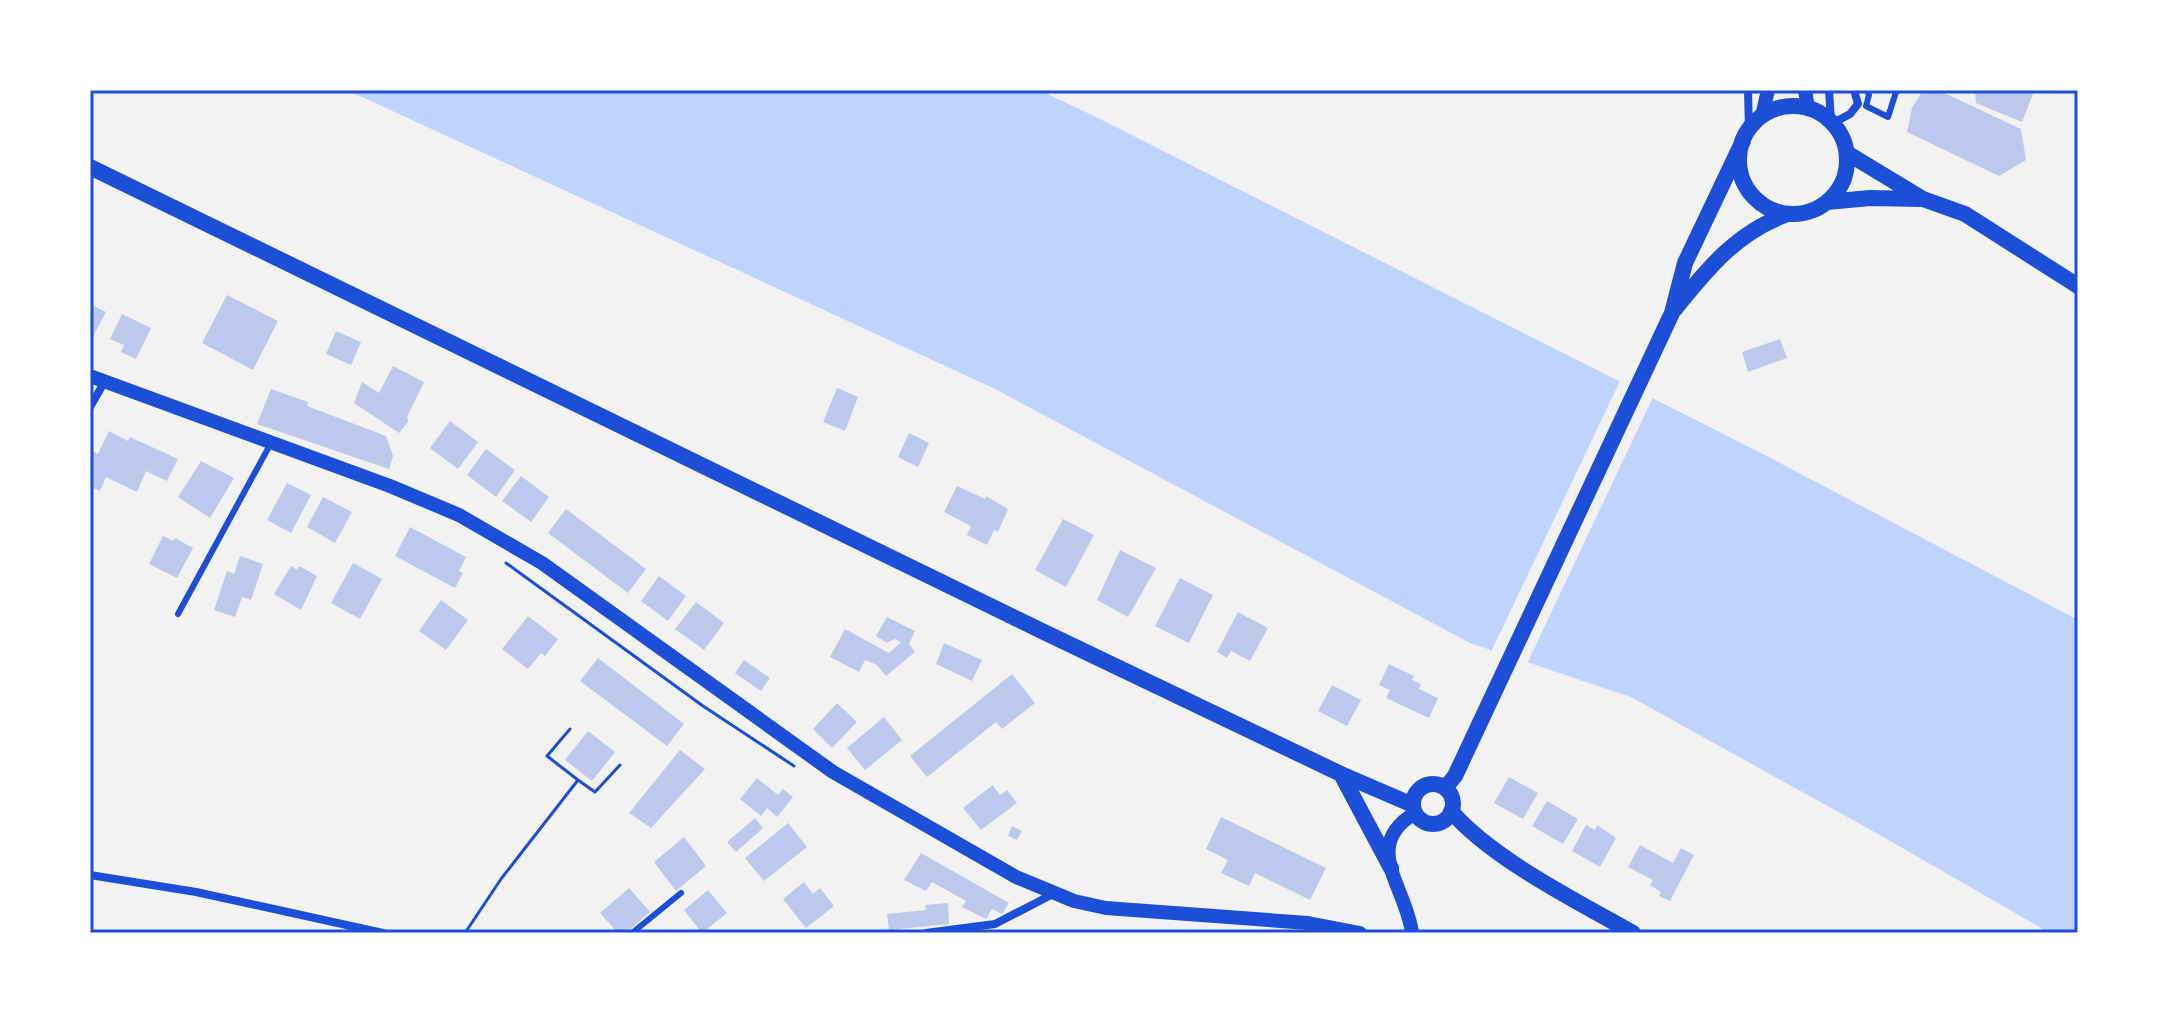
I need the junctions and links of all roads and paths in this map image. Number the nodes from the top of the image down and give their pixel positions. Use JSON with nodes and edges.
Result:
{"nodes":[{"id":1,"x":1748,"y":90,"type":"edge"},
{"id":2,"x":1768,"y":90,"type":"edge"},
{"id":3,"x":1805,"y":90,"type":"edge"},
{"id":4,"x":1829,"y":90,"type":"edge"},
{"id":5,"x":1854,"y":90,"type":"edge"},
{"id":6,"x":1867,"y":90,"type":"edge"},
{"id":7,"x":1899,"y":90,"type":"edge"},
{"id":8,"x":1808,"y":108,"type":"junction"},
{"id":9,"x":1762,"y":116,"type":"junction"},
{"id":10,"x":1832,"y":122,"type":"junction"},
{"id":11,"x":1746,"y":135,"type":"junction"},
{"id":12,"x":1847,"y":153,"type":"junction"},
{"id":13,"x":90,"y":167,"type":"edge"},
{"id":14,"x":1923,"y":199,"type":"junction"},
{"id":15,"x":1827,"y":202,"type":"junction"},
{"id":16,"x":1788,"y":214,"type":"junction"},
{"id":17,"x":2078,"y":286,"type":"edge"},
{"id":18,"x":1672,"y":313,"type":"junction"},
{"id":19,"x":90,"y":376,"type":"edge"},
{"id":20,"x":105,"y":381,"type":"junction"},
{"id":21,"x":90,"y":407,"type":"edge"},
{"id":22,"x":271,"y":443,"type":"junction"},
{"id":23,"x":504,"y":562,"type":"dead end"},
{"id":24,"x":178,"y":614,"type":"dead end"},
{"id":25,"x":570,"y":729,"type":"dead end"},
{"id":26,"x":786,"y":762,"type":"dead end"},
{"id":27,"x":620,"y":765,"type":"dead end"},
{"id":28,"x":1341,"y":774,"type":"junction"},
{"id":29,"x":578,"y":780,"type":"junction"},
{"id":30,"x":1445,"y":788,"type":"junction"},
{"id":31,"x":1414,"y":809,"type":"junction"},
{"id":32,"x":1451,"y":811,"type":"junction"},
{"id":33,"x":1391,"y":868,"type":"junction"},
{"id":34,"x":90,"y":875,"type":"edge"},
{"id":35,"x":681,"y":893,"type":"dead end"},
{"id":36,"x":1053,"y":894,"type":"junction"},
{"id":37,"x":383,"y":933,"type":"edge"},
{"id":38,"x":465,"y":933,"type":"edge"},
{"id":39,"x":632,"y":933,"type":"edge"},
{"id":40,"x":926,"y":933,"type":"edge"},
{"id":41,"x":1360,"y":933,"type":"edge"},
{"id":42,"x":1412,"y":933,"type":"edge"},
{"id":43,"x":1633,"y":933,"type":"edge"}],
"edges":[{"from":1,"to":11,"type":"street"},
{"from":2,"to":9,"type":"street"},
{"from":3,"to":8,"type":"street"},
{"from":4,"to":10,"type":"street"},
{"from":5,"to":10,"type":"street"},
{"from":6,"to":7,"type":"lane"},
{"from":8,"to":9,"type":"main road"},
{"from":8,"to":10,"type":"main road"},
{"from":9,"to":11,"type":"main road"},
{"from":10,"to":12,"type":"main road"},
{"from":11,"to":16,"type":"main road"},
{"from":11,"to":18,"type":"main road"},
{"from":12,"to":14,"type":"main road"},
{"from":12,"to":15,"type":"main road"},
{"from":13,"to":28,"type":"main road"},
{"from":14,"to":15,"type":"main road"},
{"from":14,"to":17,"type":"main road"},
{"from":15,"to":16,"type":"main road"},
{"from":16,"to":18,"type":"main road"},
{"from":18,"to":30,"type":"main road"},
{"from":19,"to":20,"type":"street"},
{"from":20,"to":21,"type":"street"},
{"from":20,"to":22,"type":"street"},
{"from":22,"to":24,"type":"lane"},
{"from":22,"to":36,"type":"street"},
{"from":23,"to":26,"type":"path"},
{"from":25,"to":29,"type":"path"},
{"from":27,"to":29,"type":"path"},
{"from":28,"to":31,"type":"main road"},
{"from":28,"to":33,"type":"main road"},
{"from":29,"to":38,"type":"path"},
{"from":30,"to":31,"type":"main road"},
{"from":30,"to":32,"type":"main road"},
{"from":31,"to":32,"type":"main road"},
{"from":31,"to":33,"type":"street"},
{"from":32,"to":43,"type":"main road"},
{"from":33,"to":42,"type":"street"},
{"from":34,"to":37,"type":"street"},
{"from":35,"to":39,"type":"lane"},
{"from":36,"to":40,"type":"street"},
{"from":36,"to":41,"type":"street"}]}
